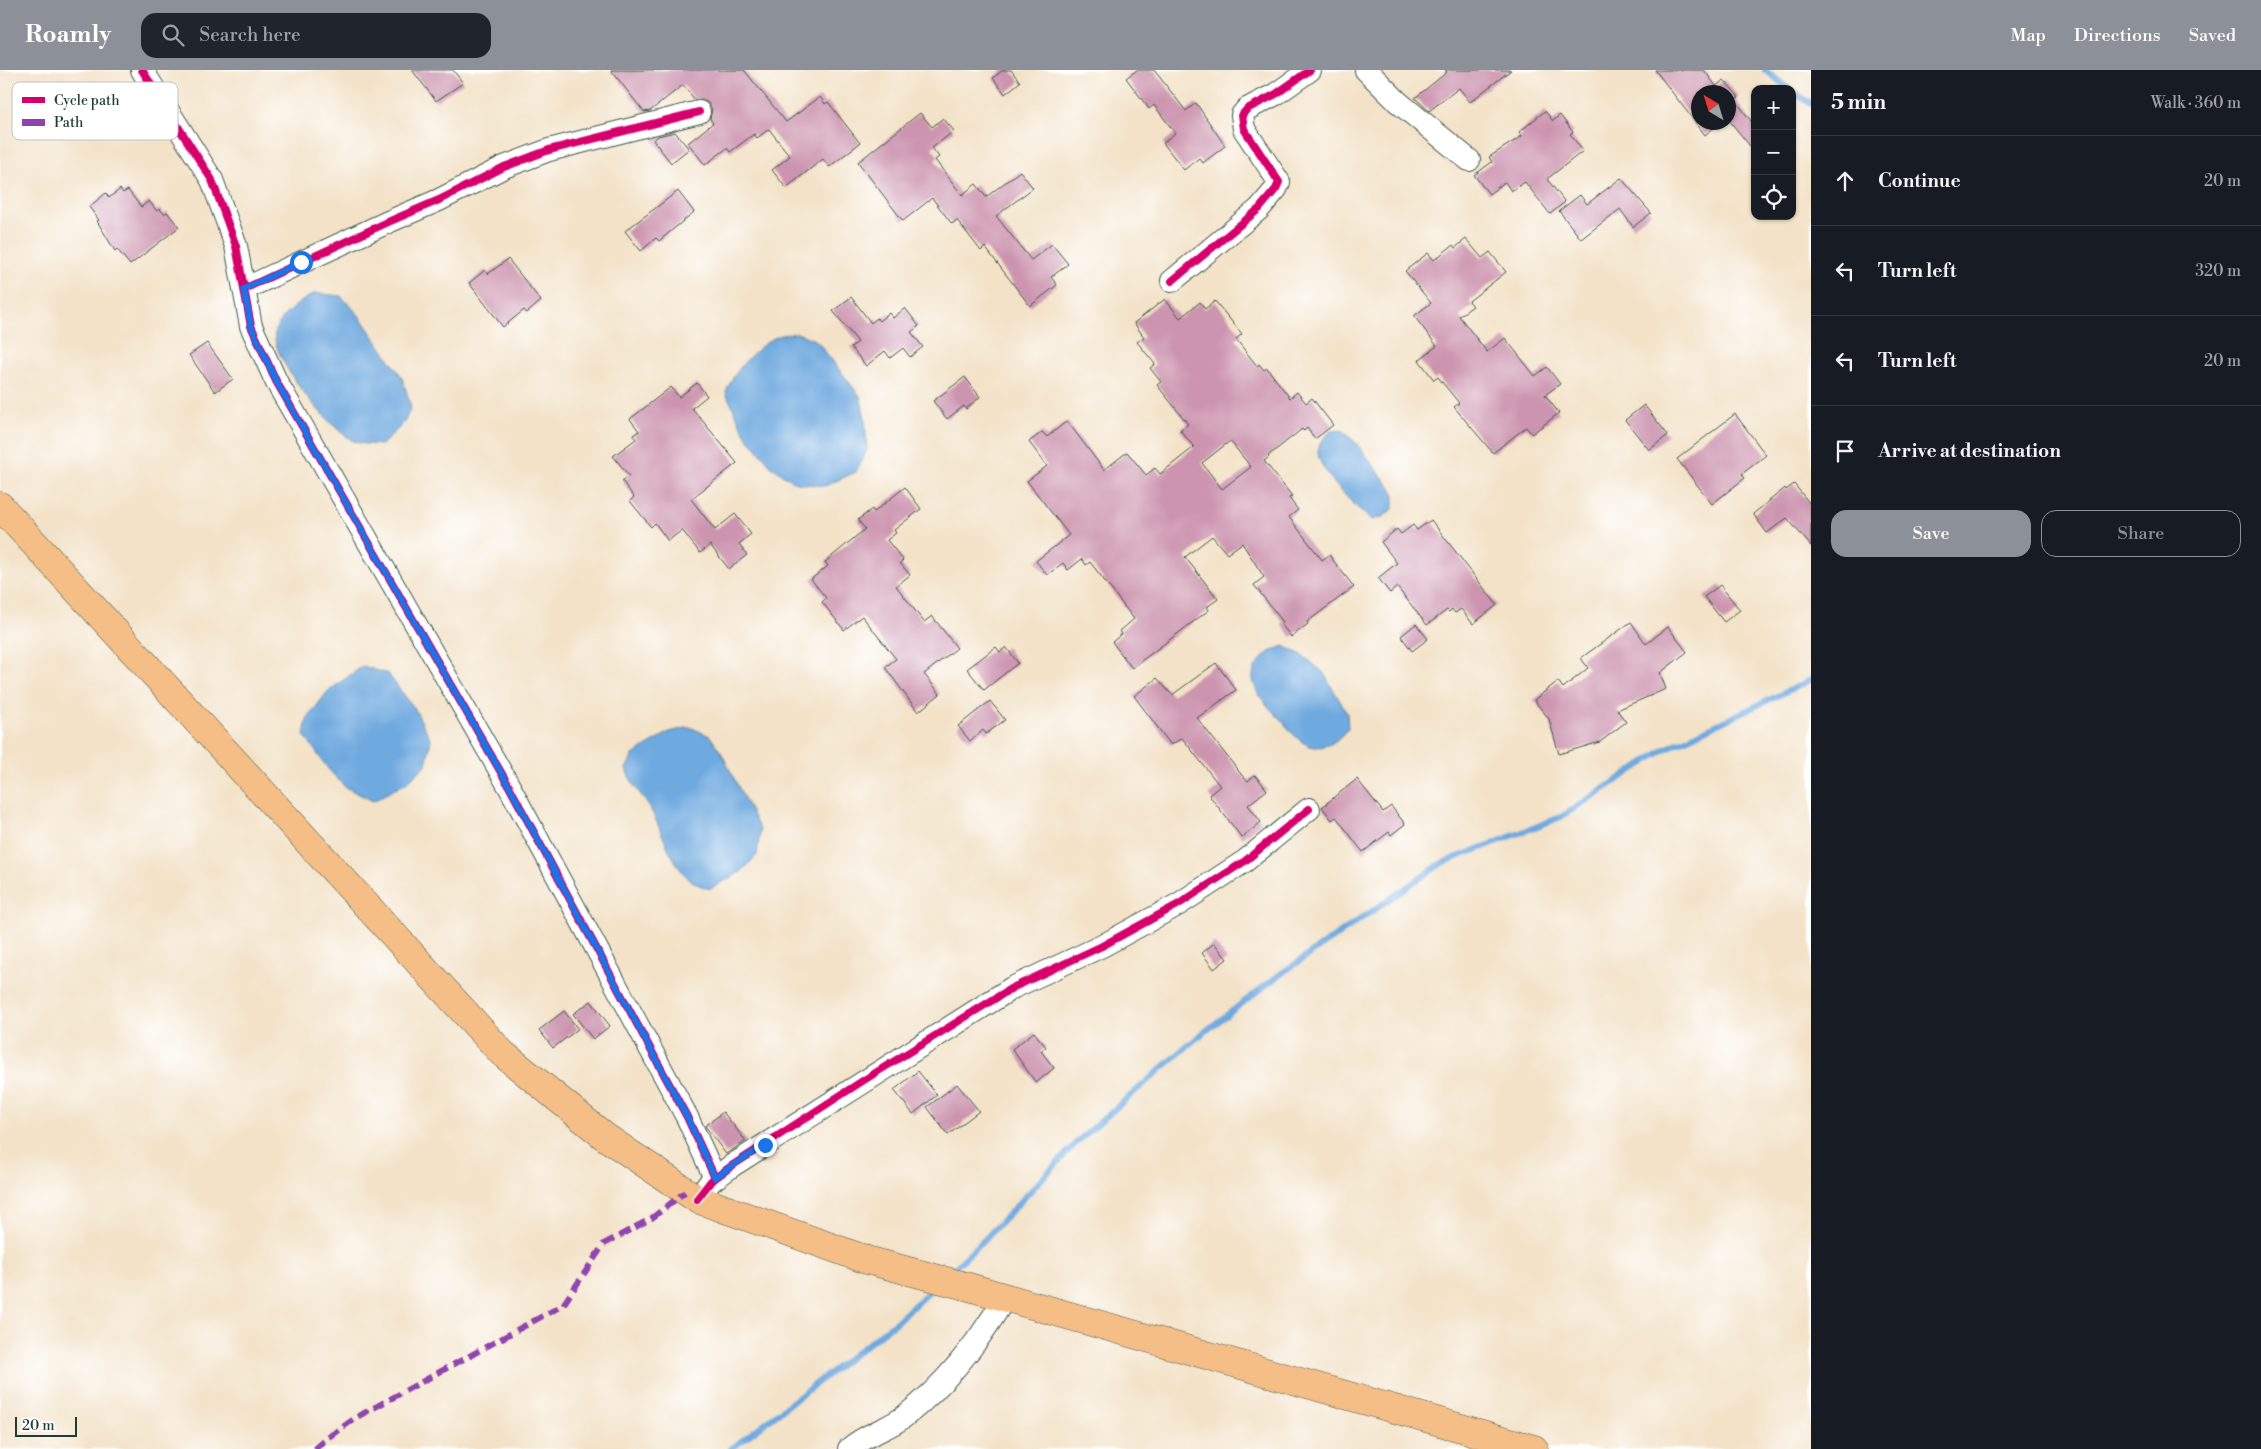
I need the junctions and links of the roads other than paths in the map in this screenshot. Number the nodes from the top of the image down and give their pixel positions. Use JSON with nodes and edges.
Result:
{"nodes":[{"id":1,"x":142,"y":70,"type":"edge"},
{"id":2,"x":1310,"y":70,"type":"edge"},
{"id":3,"x":1366,"y":70,"type":"edge"},
{"id":4,"x":150,"y":82,"type":"edge"},
{"id":5,"x":699,"y":112,"type":"dead end"},
{"id":6,"x":178,"y":127,"type":"edge"},
{"id":7,"x":1469,"y":160,"type":"dead end"},
{"id":8,"x":1172,"y":282,"type":"dead end"},
{"id":9,"x":244,"y":289,"type":"junction"},
{"id":10,"x":0,"y":506,"type":"edge"},
{"id":11,"x":1309,"y":809,"type":"dead end"},
{"id":12,"x":715,"y":1178,"type":"junction"},
{"id":13,"x":697,"y":1199,"type":"junction"},
{"id":14,"x":1004,"y":1298,"type":"junction"},
{"id":15,"x":849,"y":1449,"type":"edge"},
{"id":16,"x":1534,"y":1449,"type":"edge"}],
"edges":[{"from":1,"to":4,"type":"street"},
{"from":2,"to":8,"type":"street"},
{"from":3,"to":7,"type":"street"},
{"from":5,"to":9,"type":"street"},
{"from":6,"to":9,"type":"street"},
{"from":9,"to":12,"type":"street"},
{"from":10,"to":13,"type":"main road"},
{"from":11,"to":12,"type":"street"},
{"from":12,"to":13,"type":"street"},
{"from":13,"to":14,"type":"main road"},
{"from":14,"to":15,"type":"street"},
{"from":14,"to":16,"type":"main road"}]}
